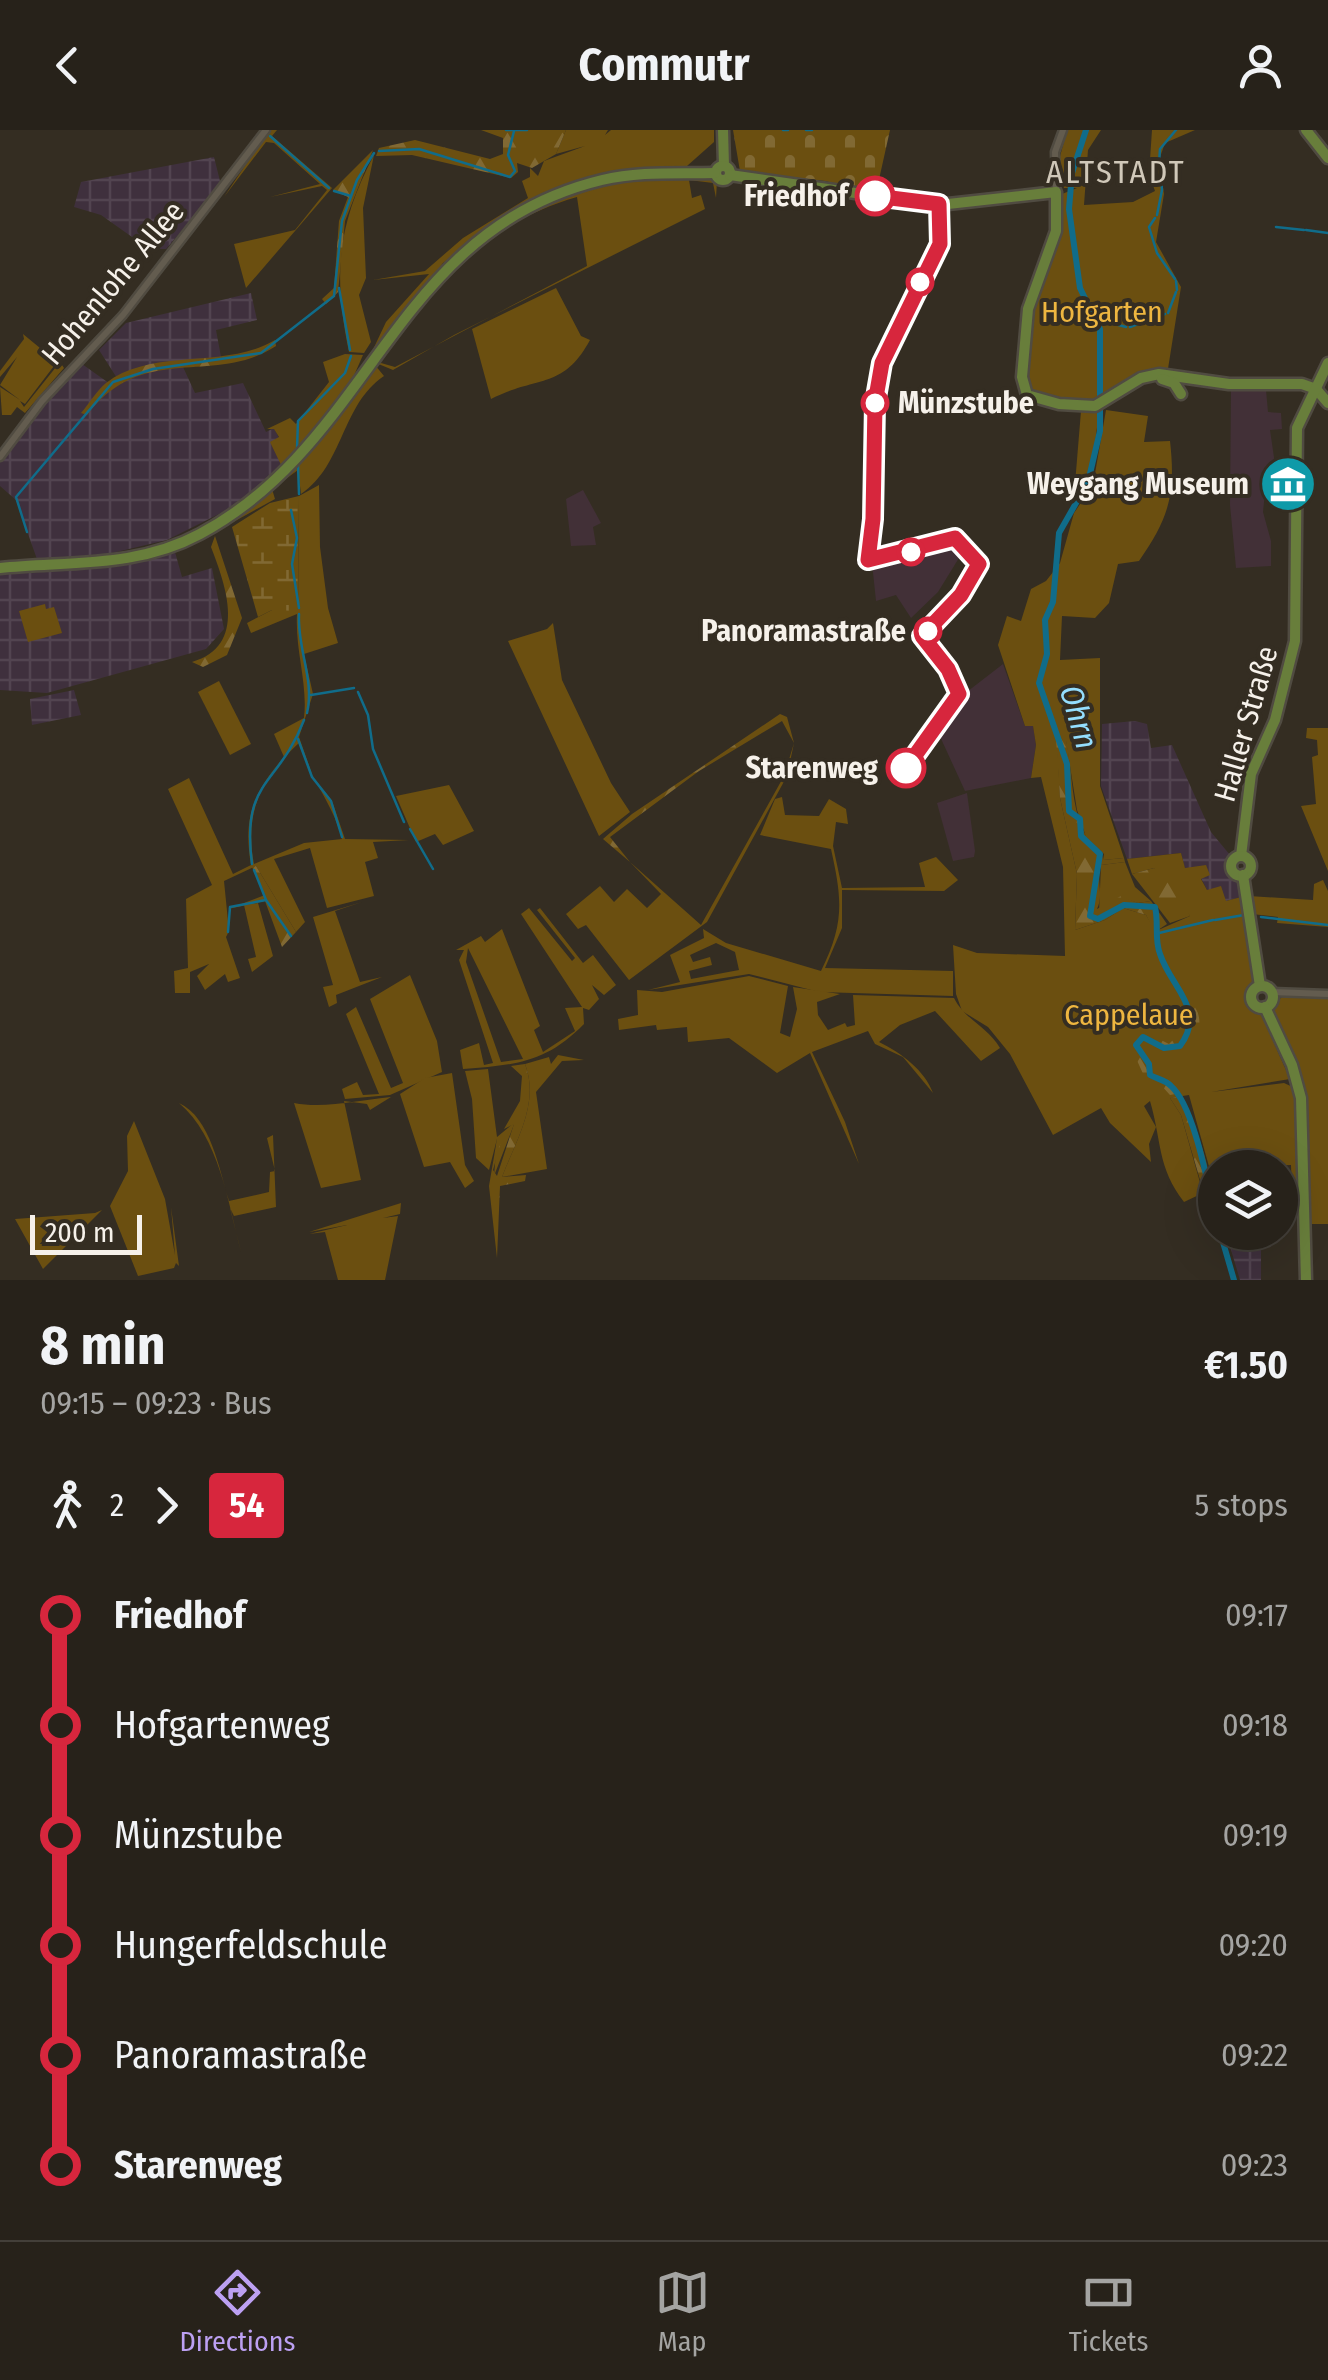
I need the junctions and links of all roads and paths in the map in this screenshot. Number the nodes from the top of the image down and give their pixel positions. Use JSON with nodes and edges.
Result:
{"nodes":[{"id":1,"x":266,"y":130,"type":"edge"},
{"id":2,"x":723,"y":130,"type":"edge"},
{"id":3,"x":1063,"y":130,"type":"edge"},
{"id":4,"x":1306,"y":130,"type":"edge"},
{"id":5,"x":1328,"y":158,"type":"edge"},
{"id":6,"x":1054,"y":166,"type":"junction"},
{"id":7,"x":723,"y":171,"type":"junction"},
{"id":8,"x":1056,"y":192,"type":"junction"},
{"id":9,"x":1036,"y":193,"type":"junction"},
{"id":10,"x":1141,"y":378,"type":"junction"},
{"id":11,"x":1161,"y":379,"type":"junction"},
{"id":12,"x":1200,"y":381,"type":"junction"},
{"id":13,"x":1324,"y":381,"type":"edge"},
{"id":14,"x":1297,"y":382,"type":"junction"},
{"id":15,"x":1181,"y":394,"type":"dead end"},
{"id":16,"x":1328,"y":404,"type":"edge"},
{"id":17,"x":1307,"y":410,"type":"junction"},
{"id":18,"x":0,"y":457,"type":"edge"},
{"id":19,"x":0,"y":568,"type":"edge"},
{"id":20,"x":1260,"y":986,"type":"junction"},
{"id":21,"x":1328,"y":994,"type":"edge"},
{"id":22,"x":1273,"y":998,"type":"junction"},
{"id":23,"x":1306,"y":1280,"type":"edge"}],
"edges":[{"from":1,"to":18,"type":"street","name":"Hohenlohe Allee"},
{"from":2,"to":7,"type":"main road"},
{"from":3,"to":6,"type":"street"},
{"from":4,"to":5,"type":"main road"},
{"from":6,"to":8,"type":"street"},
{"from":6,"to":9,"type":"street"},
{"from":7,"to":9,"type":"main road"},
{"from":7,"to":19,"type":"main road"},
{"from":8,"to":9,"type":"main road"},
{"from":8,"to":10,"type":"main road"},
{"from":10,"to":11,"type":"main road"},
{"from":10,"to":12,"type":"main road"},
{"from":11,"to":12,"type":"main road"},
{"from":11,"to":15,"type":"main road"},
{"from":12,"to":14,"type":"main road"},
{"from":13,"to":14,"type":"main road"},
{"from":13,"to":14,"type":"main road"},
{"from":13,"to":16,"type":"main road"},
{"from":13,"to":17,"type":"main road","name":"Haller Straße"},
{"from":16,"to":17,"type":"main road"},
{"from":17,"to":20,"type":"main road","name":"Haller Straße"},
{"from":20,"to":22,"type":"main road"},
{"from":20,"to":22,"type":"main road"},
{"from":21,"to":22,"type":"street"},
{"from":22,"to":23,"type":"main road"}]}
